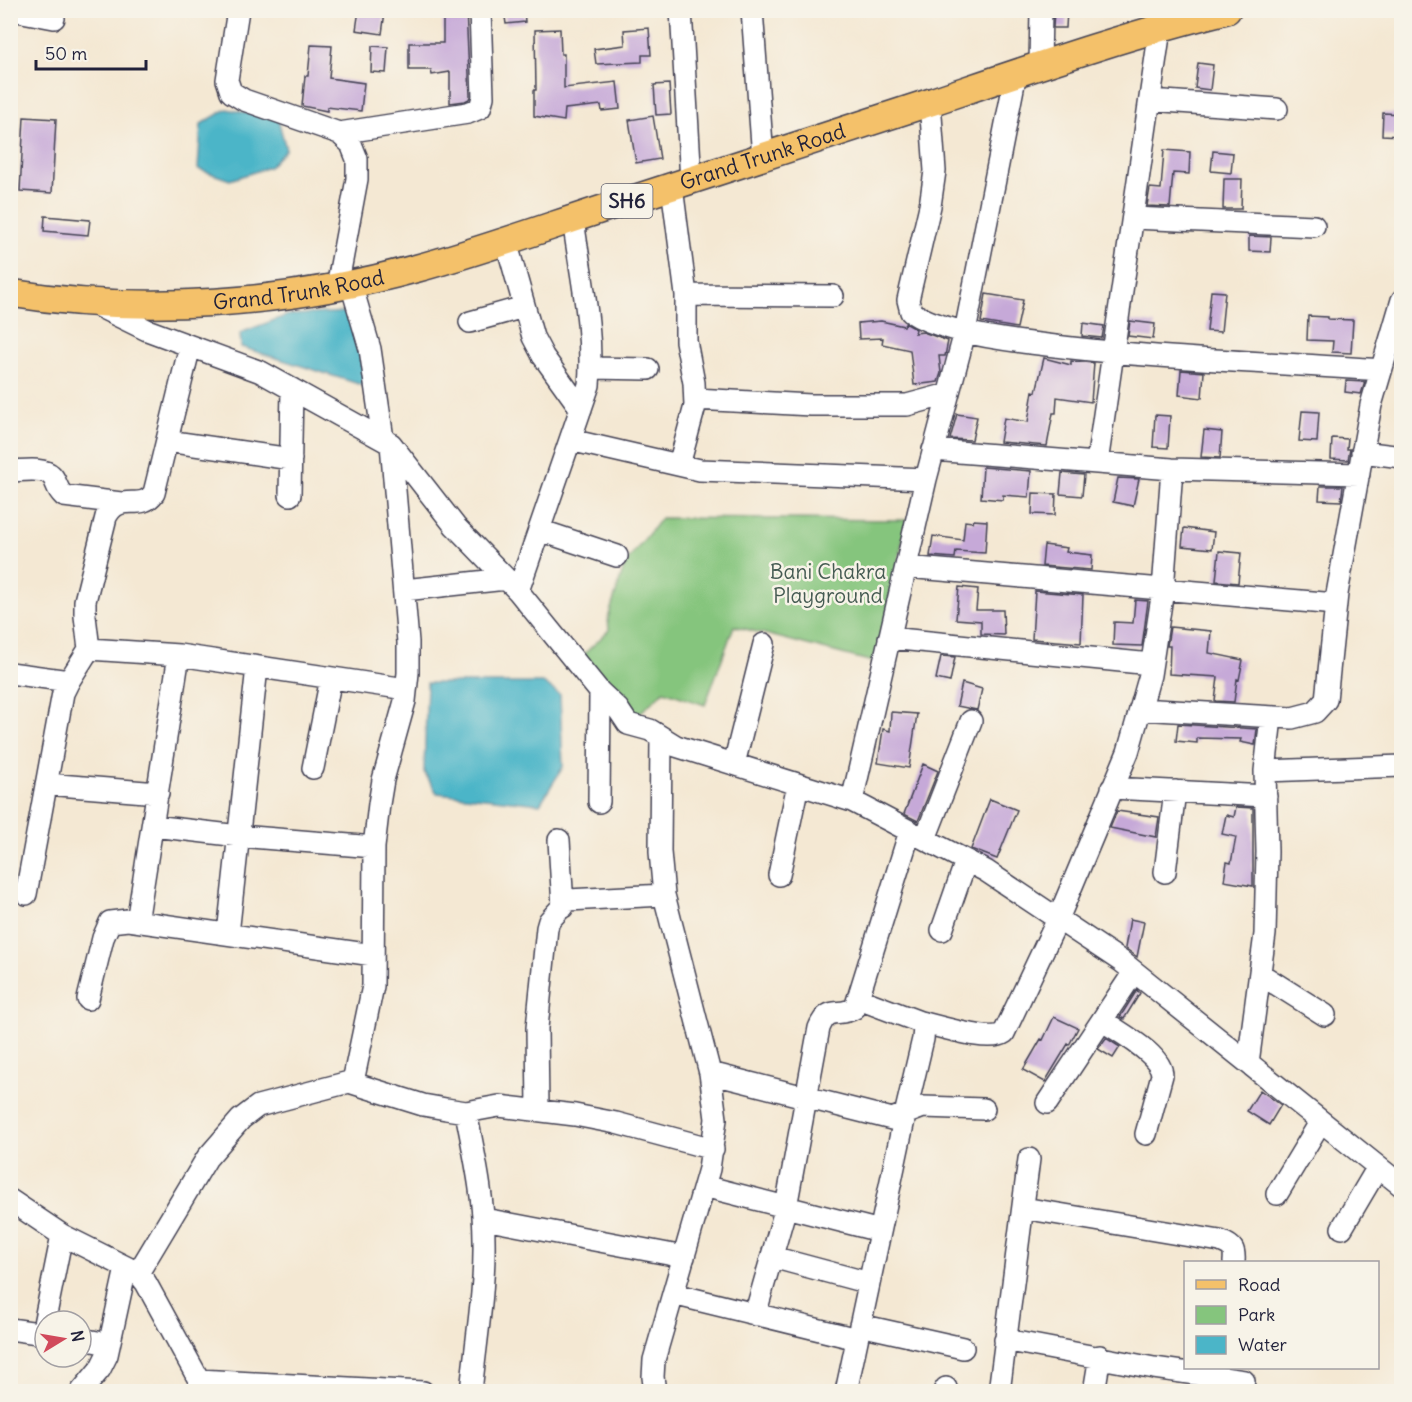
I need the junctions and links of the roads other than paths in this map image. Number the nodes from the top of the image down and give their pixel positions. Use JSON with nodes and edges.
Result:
{"nodes":[{"id":1,"x":12,"y":10,"type":"edge"},
{"id":2,"x":480,"y":10,"type":"edge"},
{"id":3,"x":681,"y":10,"type":"edge"},
{"id":4,"x":752,"y":10,"type":"edge"},
{"id":5,"x":1041,"y":10,"type":"edge"},
{"id":6,"x":1227,"y":10,"type":"edge"},
{"id":7,"x":233,"y":11,"type":"edge"},
{"id":8,"x":54,"y":18,"type":"dead end"},
{"id":9,"x":1160,"y":29,"type":"junction"},
{"id":10,"x":1028,"y":69,"type":"junction"},
{"id":11,"x":1150,"y":100,"type":"junction"},
{"id":12,"x":930,"y":102,"type":"junction"},
{"id":13,"x":1277,"y":108,"type":"dead end"},
{"id":14,"x":339,"y":133,"type":"junction"},
{"id":15,"x":763,"y":158,"type":"junction"},
{"id":16,"x":682,"y":184,"type":"junction"},
{"id":17,"x":1133,"y":218,"type":"junction"},
{"id":18,"x":573,"y":219,"type":"junction"},
{"id":19,"x":1314,"y":226,"type":"dead end"},
{"id":20,"x":506,"y":241,"type":"junction"},
{"id":21,"x":344,"y":285,"type":"junction"},
{"id":22,"x":10,"y":293,"type":"edge"},
{"id":23,"x":686,"y":295,"type":"junction"},
{"id":24,"x":833,"y":296,"type":"dead end"},
{"id":25,"x":1401,"y":303,"type":"edge"},
{"id":26,"x":93,"y":304,"type":"junction"},
{"id":27,"x":524,"y":307,"type":"junction"},
{"id":28,"x":470,"y":322,"type":"dead end"},
{"id":29,"x":965,"y":332,"type":"junction"},
{"id":30,"x":190,"y":346,"type":"junction"},
{"id":31,"x":1113,"y":354,"type":"junction"},
{"id":32,"x":591,"y":368,"type":"junction"},
{"id":33,"x":648,"y":369,"type":"dead end"},
{"id":34,"x":1382,"y":370,"type":"junction"},
{"id":35,"x":292,"y":389,"type":"junction"},
{"id":36,"x":948,"y":394,"type":"junction"},
{"id":37,"x":694,"y":399,"type":"junction"},
{"id":38,"x":581,"y":409,"type":"junction"},
{"id":39,"x":570,"y":440,"type":"junction"},
{"id":40,"x":167,"y":441,"type":"junction"},
{"id":41,"x":387,"y":442,"type":"junction"},
{"id":42,"x":933,"y":450,"type":"junction"},
{"id":43,"x":1362,"y":452,"type":"junction"},
{"id":44,"x":1401,"y":457,"type":"edge"},
{"id":45,"x":291,"y":459,"type":"junction"},
{"id":46,"x":1097,"y":463,"type":"junction"},
{"id":47,"x":679,"y":465,"type":"junction"},
{"id":48,"x":1172,"y":469,"type":"junction"},
{"id":49,"x":10,"y":471,"type":"edge"},
{"id":50,"x":1359,"y":474,"type":"junction"},
{"id":51,"x":926,"y":479,"type":"junction"},
{"id":52,"x":290,"y":495,"type":"dead end"},
{"id":53,"x":121,"y":503,"type":"junction"},
{"id":54,"x":539,"y":530,"type":"junction"},
{"id":55,"x":617,"y":556,"type":"dead end"},
{"id":56,"x":906,"y":567,"type":"junction"},
{"id":57,"x":512,"y":585,"type":"junction"},
{"id":58,"x":404,"y":590,"type":"junction"},
{"id":59,"x":1163,"y":590,"type":"junction"},
{"id":60,"x":1336,"y":604,"type":"junction"},
{"id":61,"x":889,"y":638,"type":"junction"},
{"id":62,"x":764,"y":644,"type":"dead end"},
{"id":63,"x":89,"y":649,"type":"junction"},
{"id":64,"x":179,"y":655,"type":"junction"},
{"id":65,"x":1151,"y":664,"type":"junction"},
{"id":66,"x":257,"y":666,"type":"junction"},
{"id":67,"x":10,"y":673,"type":"edge"},
{"id":68,"x":331,"y":678,"type":"junction"},
{"id":69,"x":69,"y":681,"type":"junction"},
{"id":70,"x":406,"y":689,"type":"junction"},
{"id":71,"x":600,"y":692,"type":"junction"},
{"id":72,"x":1140,"y":709,"type":"junction"},
{"id":73,"x":1271,"y":717,"type":"junction"},
{"id":74,"x":971,"y":721,"type":"dead end"},
{"id":75,"x":661,"y":737,"type":"junction"},
{"id":76,"x":734,"y":764,"type":"junction"},
{"id":77,"x":1401,"y":766,"type":"edge"},
{"id":78,"x":313,"y":768,"type":"dead end"},
{"id":79,"x":1265,"y":771,"type":"junction"},
{"id":80,"x":46,"y":784,"type":"junction"},
{"id":81,"x":798,"y":784,"type":"junction"},
{"id":82,"x":1112,"y":788,"type":"junction"},
{"id":83,"x":1175,"y":791,"type":"junction"},
{"id":84,"x":158,"y":793,"type":"junction"},
{"id":85,"x":1266,"y":796,"type":"junction"},
{"id":86,"x":852,"y":801,"type":"junction"},
{"id":87,"x":599,"y":802,"type":"dead end"},
{"id":88,"x":153,"y":826,"type":"junction"},
{"id":89,"x":918,"y":835,"type":"junction"},
{"id":90,"x":239,"y":836,"type":"junction"},
{"id":91,"x":559,"y":840,"type":"dead end"},
{"id":92,"x":374,"y":847,"type":"junction"},
{"id":93,"x":966,"y":861,"type":"junction"},
{"id":94,"x":1165,"y":872,"type":"dead end"},
{"id":95,"x":779,"y":875,"type":"dead end"},
{"id":96,"x":26,"y":894,"type":"dead end"},
{"id":97,"x":664,"y":895,"type":"junction"},
{"id":98,"x":563,"y":907,"type":"junction"},
{"id":99,"x":1058,"y":919,"type":"junction"},
{"id":100,"x":128,"y":920,"type":"junction"},
{"id":101,"x":942,"y":930,"type":"dead end"},
{"id":102,"x":228,"y":934,"type":"junction"},
{"id":103,"x":373,"y":955,"type":"junction"},
{"id":104,"x":1134,"y":972,"type":"junction"},
{"id":105,"x":1260,"y":974,"type":"junction"},
{"id":106,"x":88,"y":999,"type":"dead end"},
{"id":107,"x":859,"y":999,"type":"junction"},
{"id":108,"x":1325,"y":1015,"type":"dead end"},
{"id":109,"x":1102,"y":1020,"type":"junction"},
{"id":110,"x":920,"y":1022,"type":"junction"},
{"id":111,"x":1248,"y":1063,"type":"junction"},
{"id":112,"x":710,"y":1073,"type":"junction"},
{"id":113,"x":349,"y":1082,"type":"junction"},
{"id":114,"x":807,"y":1098,"type":"junction"},
{"id":115,"x":1047,"y":1102,"type":"dead end"},
{"id":116,"x":984,"y":1109,"type":"dead end"},
{"id":117,"x":538,"y":1110,"type":"junction"},
{"id":118,"x":466,"y":1112,"type":"junction"},
{"id":119,"x":905,"y":1115,"type":"junction"},
{"id":120,"x":1321,"y":1121,"type":"junction"},
{"id":121,"x":1146,"y":1134,"type":"dead end"},
{"id":122,"x":713,"y":1149,"type":"junction"},
{"id":123,"x":1029,"y":1159,"type":"dead end"},
{"id":124,"x":1378,"y":1167,"type":"junction"},
{"id":125,"x":1401,"y":1185,"type":"edge"},
{"id":126,"x":704,"y":1186,"type":"junction"},
{"id":127,"x":1277,"y":1194,"type":"dead end"},
{"id":128,"x":10,"y":1200,"type":"edge"},
{"id":129,"x":786,"y":1207,"type":"junction"},
{"id":130,"x":1023,"y":1208,"type":"junction"},
{"id":131,"x":484,"y":1219,"type":"junction"},
{"id":132,"x":1342,"y":1228,"type":"dead end"},
{"id":133,"x":880,"y":1231,"type":"junction"},
{"id":134,"x":62,"y":1235,"type":"junction"},
{"id":135,"x":684,"y":1257,"type":"junction"},
{"id":136,"x":772,"y":1257,"type":"junction"},
{"id":137,"x":1234,"y":1261,"type":"edge"},
{"id":138,"x":132,"y":1270,"type":"junction"},
{"id":139,"x":869,"y":1283,"type":"junction"},
{"id":140,"x":673,"y":1294,"type":"junction"},
{"id":141,"x":49,"y":1309,"type":"edge"},
{"id":142,"x":755,"y":1315,"type":"junction"},
{"id":143,"x":10,"y":1329,"type":"edge"},
{"id":144,"x":33,"y":1332,"type":"edge"},
{"id":145,"x":858,"y":1332,"type":"junction"},
{"id":146,"x":1005,"y":1340,"type":"junction"},
{"id":147,"x":93,"y":1342,"type":"edge"},
{"id":148,"x":109,"y":1344,"type":"junction"},
{"id":149,"x":963,"y":1348,"type":"dead end"},
{"id":150,"x":1100,"y":1356,"type":"junction"},
{"id":151,"x":1234,"y":1379,"type":"edge"},
{"id":152,"x":1190,"y":1382,"type":"edge"},
{"id":153,"x":201,"y":1386,"type":"edge"},
{"id":154,"x":81,"y":1392,"type":"edge"},
{"id":155,"x":423,"y":1392,"type":"edge"},
{"id":156,"x":471,"y":1392,"type":"edge"},
{"id":157,"x":654,"y":1392,"type":"edge"},
{"id":158,"x":846,"y":1392,"type":"edge"},
{"id":159,"x":999,"y":1392,"type":"edge"},
{"id":160,"x":1094,"y":1392,"type":"edge"}],
"edges":[{"from":1,"to":8,"type":"street"},
{"from":2,"to":14,"type":"street"},
{"from":3,"to":16,"type":"street"},
{"from":4,"to":15,"type":"street"},
{"from":5,"to":10,"type":"street"},
{"from":6,"to":9,"type":"main road","name":"Grand Trunk Road","number":"SH6"},
{"from":7,"to":14,"type":"street"},
{"from":9,"to":10,"type":"main road","name":"Grand Trunk Road","number":"SH6"},
{"from":9,"to":11,"type":"street"},
{"from":10,"to":12,"type":"main road","name":"Grand Trunk Road","number":"SH6"},
{"from":10,"to":29,"type":"street"},
{"from":11,"to":13,"type":"street"},
{"from":11,"to":17,"type":"street"},
{"from":12,"to":15,"type":"main road","name":"Grand Trunk Road","number":"SH6"},
{"from":12,"to":29,"type":"street"},
{"from":14,"to":21,"type":"street"},
{"from":15,"to":16,"type":"main road","name":"Grand Trunk Road","number":"SH6"},
{"from":16,"to":18,"type":"main road","name":"Grand Trunk Road","number":"SH6"},
{"from":16,"to":23,"type":"street"},
{"from":17,"to":19,"type":"street"},
{"from":17,"to":31,"type":"street"},
{"from":18,"to":20,"type":"main road","name":"Grand Trunk Road","number":"SH6"},
{"from":18,"to":32,"type":"street"},
{"from":20,"to":21,"type":"main road","name":"Grand Trunk Road","number":"SH6"},
{"from":20,"to":27,"type":"street"},
{"from":21,"to":26,"type":"main road","name":"Grand Trunk Road","number":"SH6"},
{"from":21,"to":41,"type":"street"},
{"from":22,"to":26,"type":"main road","name":"Grand Trunk Road","number":"SH6"},
{"from":23,"to":24,"type":"street"},
{"from":23,"to":37,"type":"street"},
{"from":25,"to":34,"type":"street"},
{"from":26,"to":30,"type":"street"},
{"from":27,"to":28,"type":"street"},
{"from":27,"to":38,"type":"street"},
{"from":29,"to":31,"type":"street"},
{"from":29,"to":36,"type":"street"},
{"from":30,"to":35,"type":"street"},
{"from":30,"to":40,"type":"street"},
{"from":31,"to":34,"type":"street"},
{"from":31,"to":46,"type":"street"},
{"from":32,"to":33,"type":"street"},
{"from":32,"to":38,"type":"street"},
{"from":34,"to":43,"type":"street"},
{"from":35,"to":41,"type":"street"},
{"from":35,"to":45,"type":"street"},
{"from":36,"to":37,"type":"street"},
{"from":36,"to":42,"type":"street"},
{"from":37,"to":47,"type":"street"},
{"from":38,"to":39,"type":"street"},
{"from":39,"to":47,"type":"street"},
{"from":39,"to":54,"type":"street"},
{"from":40,"to":45,"type":"street"},
{"from":40,"to":53,"type":"street"},
{"from":41,"to":57,"type":"street"},
{"from":41,"to":58,"type":"street"},
{"from":42,"to":46,"type":"street"},
{"from":42,"to":51,"type":"street"},
{"from":43,"to":44,"type":"street"},
{"from":43,"to":50,"type":"street"},
{"from":45,"to":52,"type":"street"},
{"from":46,"to":48,"type":"street"},
{"from":47,"to":51,"type":"street"},
{"from":48,"to":50,"type":"street"},
{"from":48,"to":59,"type":"street"},
{"from":49,"to":53,"type":"street"},
{"from":50,"to":60,"type":"street"},
{"from":51,"to":56,"type":"street"},
{"from":53,"to":63,"type":"street"},
{"from":54,"to":55,"type":"street"},
{"from":54,"to":57,"type":"street"},
{"from":56,"to":59,"type":"street"},
{"from":56,"to":61,"type":"street"},
{"from":57,"to":58,"type":"street"},
{"from":57,"to":71,"type":"street"},
{"from":58,"to":70,"type":"street"},
{"from":59,"to":60,"type":"street"},
{"from":59,"to":65,"type":"street"},
{"from":60,"to":73,"type":"street"},
{"from":61,"to":65,"type":"street"},
{"from":61,"to":86,"type":"street"},
{"from":62,"to":76,"type":"street"},
{"from":63,"to":64,"type":"street"},
{"from":63,"to":69,"type":"street"},
{"from":64,"to":66,"type":"street"},
{"from":64,"to":84,"type":"street"},
{"from":65,"to":72,"type":"street"},
{"from":66,"to":68,"type":"street"},
{"from":66,"to":90,"type":"street"},
{"from":67,"to":69,"type":"street"},
{"from":68,"to":70,"type":"street"},
{"from":68,"to":78,"type":"street"},
{"from":69,"to":80,"type":"street"},
{"from":70,"to":92,"type":"street"},
{"from":71,"to":75,"type":"street"},
{"from":71,"to":87,"type":"street"},
{"from":72,"to":73,"type":"street"},
{"from":72,"to":82,"type":"street"},
{"from":73,"to":79,"type":"street"},
{"from":74,"to":89,"type":"street"},
{"from":75,"to":76,"type":"street"},
{"from":75,"to":97,"type":"street"},
{"from":76,"to":81,"type":"street"},
{"from":77,"to":79,"type":"street"},
{"from":79,"to":85,"type":"street"},
{"from":80,"to":84,"type":"street"},
{"from":80,"to":96,"type":"street"},
{"from":81,"to":86,"type":"street"},
{"from":81,"to":95,"type":"street"},
{"from":82,"to":83,"type":"street"},
{"from":82,"to":99,"type":"street"},
{"from":83,"to":85,"type":"street"},
{"from":83,"to":94,"type":"street"},
{"from":84,"to":88,"type":"street"},
{"from":85,"to":105,"type":"street"},
{"from":86,"to":89,"type":"street"},
{"from":88,"to":90,"type":"street"},
{"from":88,"to":100,"type":"street"},
{"from":89,"to":93,"type":"street"},
{"from":89,"to":107,"type":"street"},
{"from":90,"to":92,"type":"street"},
{"from":90,"to":102,"type":"street"},
{"from":91,"to":98,"type":"street"},
{"from":92,"to":103,"type":"street"},
{"from":93,"to":99,"type":"street"},
{"from":93,"to":101,"type":"street"},
{"from":97,"to":98,"type":"street"},
{"from":97,"to":112,"type":"street"},
{"from":98,"to":117,"type":"street"},
{"from":99,"to":104,"type":"street"},
{"from":99,"to":110,"type":"street"},
{"from":100,"to":102,"type":"street"},
{"from":100,"to":106,"type":"street"},
{"from":102,"to":103,"type":"street"},
{"from":103,"to":113,"type":"street"},
{"from":104,"to":109,"type":"street"},
{"from":104,"to":111,"type":"street"},
{"from":105,"to":108,"type":"street"},
{"from":105,"to":111,"type":"street"},
{"from":107,"to":110,"type":"street"},
{"from":107,"to":114,"type":"street"},
{"from":109,"to":115,"type":"street"},
{"from":109,"to":121,"type":"street"},
{"from":110,"to":119,"type":"street"},
{"from":111,"to":120,"type":"street"},
{"from":112,"to":114,"type":"street"},
{"from":112,"to":122,"type":"street"},
{"from":113,"to":118,"type":"street"},
{"from":113,"to":138,"type":"street"},
{"from":114,"to":119,"type":"street"},
{"from":114,"to":129,"type":"street"},
{"from":116,"to":119,"type":"street"},
{"from":117,"to":118,"type":"street"},
{"from":117,"to":122,"type":"street"},
{"from":118,"to":131,"type":"street"},
{"from":119,"to":133,"type":"street"},
{"from":120,"to":124,"type":"street"},
{"from":120,"to":127,"type":"street"},
{"from":122,"to":126,"type":"street"},
{"from":123,"to":130,"type":"street"},
{"from":124,"to":125,"type":"street"},
{"from":124,"to":132,"type":"street"},
{"from":126,"to":129,"type":"street"},
{"from":126,"to":135,"type":"street"},
{"from":128,"to":134,"type":"street"},
{"from":129,"to":133,"type":"street"},
{"from":129,"to":136,"type":"street"},
{"from":130,"to":137,"type":"street"},
{"from":130,"to":146,"type":"street"},
{"from":131,"to":135,"type":"street"},
{"from":131,"to":156,"type":"street"},
{"from":133,"to":139,"type":"street"},
{"from":134,"to":138,"type":"street"},
{"from":134,"to":141,"type":"street"},
{"from":135,"to":140,"type":"street"},
{"from":136,"to":139,"type":"street"},
{"from":136,"to":142,"type":"street"},
{"from":138,"to":148,"type":"street"},
{"from":138,"to":153,"type":"street"},
{"from":139,"to":145,"type":"street"},
{"from":140,"to":142,"type":"street"},
{"from":140,"to":157,"type":"street"},
{"from":142,"to":145,"type":"street"},
{"from":143,"to":144,"type":"street"},
{"from":145,"to":149,"type":"street"},
{"from":145,"to":158,"type":"street"},
{"from":146,"to":150,"type":"street"},
{"from":146,"to":159,"type":"street"},
{"from":147,"to":148,"type":"street"},
{"from":148,"to":154,"type":"street"},
{"from":150,"to":152,"type":"street"},
{"from":150,"to":160,"type":"street"},
{"from":151,"to":152,"type":"street"},
{"from":153,"to":155,"type":"street"}]}
